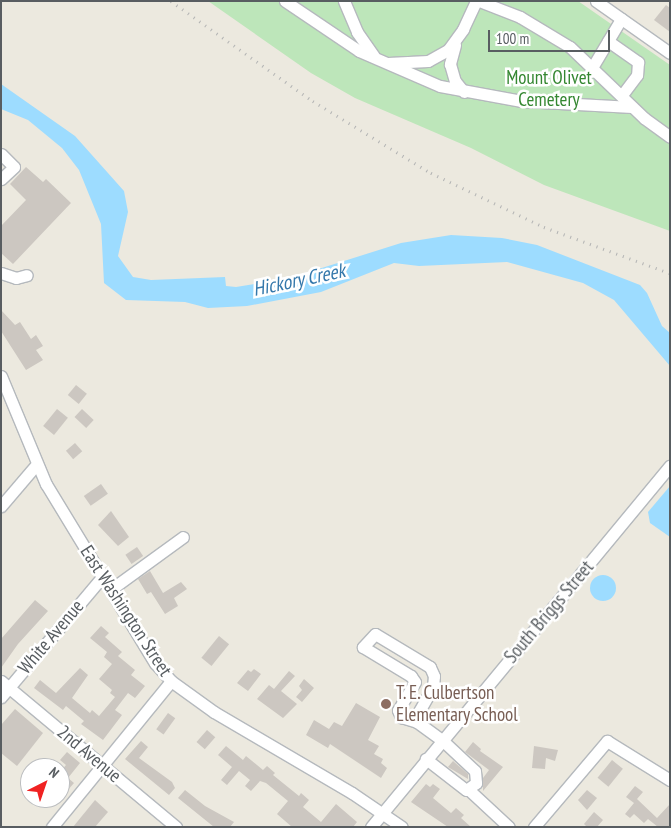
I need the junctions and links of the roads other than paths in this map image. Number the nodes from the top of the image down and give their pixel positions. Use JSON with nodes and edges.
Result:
{"nodes":[{"id":1,"x":285,"y":1,"type":"edge"},
{"id":2,"x":344,"y":1,"type":"edge"},
{"id":3,"x":478,"y":1,"type":"edge"},
{"id":4,"x":596,"y":1,"type":"edge"},
{"id":5,"x":621,"y":19,"type":"junction"},
{"id":6,"x":457,"y":41,"type":"junction"},
{"id":7,"x":608,"y":41,"type":"junction"},
{"id":8,"x":670,"y":53,"type":"edge"},
{"id":9,"x":384,"y":63,"type":"junction"},
{"id":10,"x":593,"y":66,"type":"junction"},
{"id":11,"x":464,"y":92,"type":"junction"},
{"id":12,"x":622,"y":95,"type":"junction"},
{"id":13,"x":632,"y":107,"type":"junction"},
{"id":14,"x":670,"y":138,"type":"edge"},
{"id":15,"x":1,"y":154,"type":"edge"},
{"id":16,"x":1,"y":180,"type":"edge"},
{"id":17,"x":1,"y":273,"type":"edge"},
{"id":18,"x":27,"y":275,"type":"dead end"},
{"id":19,"x":1,"y":376,"type":"edge"},
{"id":20,"x":36,"y":465,"type":"junction"},
{"id":21,"x":670,"y":466,"type":"edge"},
{"id":22,"x":1,"y":506,"type":"edge"},
{"id":23,"x":183,"y":537,"type":"dead end"},
{"id":24,"x":102,"y":577,"type":"junction"},
{"id":25,"x":110,"y":590,"type":"junction"},
{"id":26,"x":171,"y":681,"type":"junction"},
{"id":27,"x":5,"y":684,"type":"edge"},
{"id":28,"x":1,"y":697,"type":"edge"},
{"id":29,"x":417,"y":722,"type":"junction"},
{"id":30,"x":442,"y":740,"type":"junction"},
{"id":31,"x":426,"y":759,"type":"junction"},
{"id":32,"x":103,"y":766,"type":"junction"},
{"id":33,"x":670,"y":780,"type":"edge"},
{"id":34,"x":469,"y":790,"type":"junction"},
{"id":35,"x":382,"y":813,"type":"junction"},
{"id":36,"x":52,"y":827,"type":"edge"},
{"id":37,"x":176,"y":827,"type":"edge"},
{"id":38,"x":371,"y":827,"type":"edge"},
{"id":39,"x":402,"y":827,"type":"edge"},
{"id":40,"x":509,"y":827,"type":"edge"},
{"id":41,"x":534,"y":827,"type":"edge"}],
"edges":[{"from":1,"to":9,"type":"street"},
{"from":2,"to":9,"type":"street"},
{"from":3,"to":6,"type":"street"},
{"from":3,"to":10,"type":"street"},
{"from":4,"to":5,"type":"street"},
{"from":5,"to":7,"type":"street"},
{"from":5,"to":8,"type":"street"},
{"from":6,"to":9,"type":"street"},
{"from":6,"to":11,"type":"street"},
{"from":7,"to":10,"type":"street"},
{"from":7,"to":12,"type":"street"},
{"from":9,"to":11,"type":"street"},
{"from":10,"to":12,"type":"street"},
{"from":11,"to":13,"type":"street"},
{"from":12,"to":13,"type":"street"},
{"from":13,"to":14,"type":"street"},
{"from":15,"to":16,"type":"street"},
{"from":17,"to":18,"type":"street"},
{"from":19,"to":20,"type":"street","name":"East Washington Street"},
{"from":20,"to":22,"type":"street"},
{"from":20,"to":24,"type":"street","name":"East Washington Street"},
{"from":21,"to":30,"type":"street","name":"South Briggs Street"},
{"from":23,"to":25,"type":"street"},
{"from":24,"to":25,"type":"street","name":"East Washington Street"},
{"from":24,"to":27,"type":"street","name":"White Avenue"},
{"from":25,"to":26,"type":"street","name":"East Washington Street"},
{"from":26,"to":32,"type":"street"},
{"from":26,"to":35,"type":"street","name":"East Washington Street"},
{"from":27,"to":28,"type":"street","name":"White Avenue"},
{"from":27,"to":32,"type":"street","name":"2nd Avenue"},
{"from":29,"to":29,"type":"street"},
{"from":29,"to":30,"type":"street"},
{"from":30,"to":31,"type":"street","name":"South Briggs Street"},
{"from":30,"to":34,"type":"street"},
{"from":31,"to":34,"type":"street"},
{"from":31,"to":35,"type":"street","name":"South Briggs Street"},
{"from":32,"to":36,"type":"street"},
{"from":32,"to":37,"type":"street","name":"2nd Avenue"},
{"from":33,"to":41,"type":"street"},
{"from":34,"to":40,"type":"street"},
{"from":35,"to":38,"type":"street","name":"South Briggs Street"},
{"from":35,"to":39,"type":"street","name":"East Washington Street"}]}
